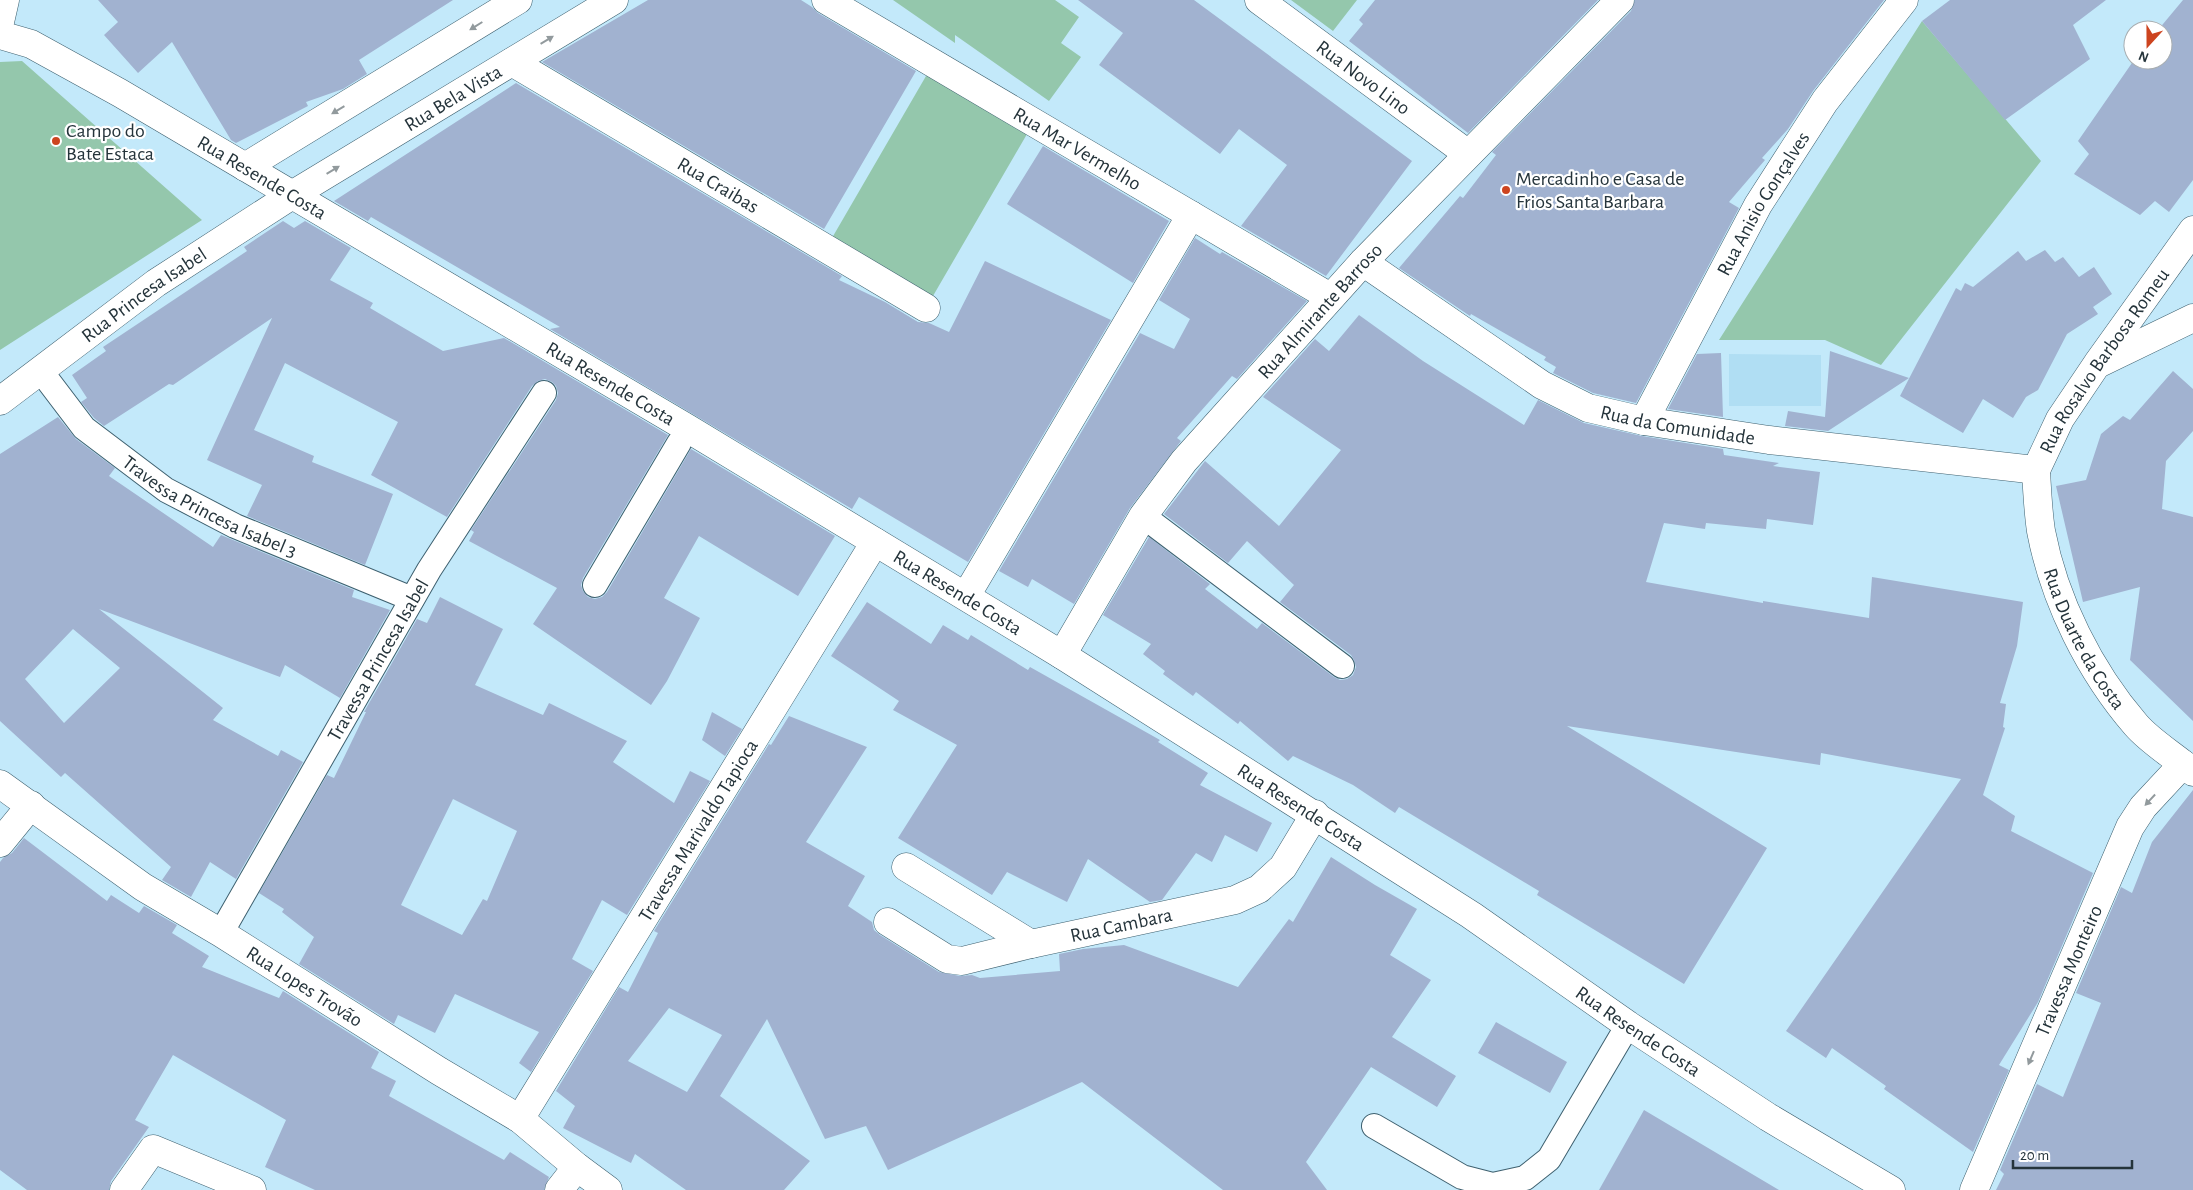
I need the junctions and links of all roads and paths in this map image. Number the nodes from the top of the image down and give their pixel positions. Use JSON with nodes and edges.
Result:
{"nodes":[{"id":1,"x":5,"y":0,"type":"edge"},
{"id":2,"x":518,"y":0,"type":"edge"},
{"id":3,"x":614,"y":0,"type":"edge"},
{"id":4,"x":826,"y":0,"type":"edge"},
{"id":5,"x":1259,"y":0,"type":"edge"},
{"id":6,"x":1620,"y":0,"type":"edge"},
{"id":7,"x":1904,"y":0,"type":"edge"},
{"id":8,"x":0,"y":22,"type":"edge"},
{"id":9,"x":0,"y":35,"type":"edge"},
{"id":10,"x":512,"y":62,"type":"junction"},
{"id":11,"x":1468,"y":154,"type":"junction"},
{"id":12,"x":245,"y":167,"type":"junction"},
{"id":13,"x":292,"y":195,"type":"junction"},
{"id":14,"x":1191,"y":215,"type":"junction"},
{"id":15,"x":2193,"y":230,"type":"edge"},
{"id":16,"x":1362,"y":262,"type":"junction"},
{"id":17,"x":1330,"y":297,"type":"junction"},
{"id":18,"x":926,"y":308,"type":"dead end"},
{"id":19,"x":2193,"y":318,"type":"edge"},
{"id":20,"x":2097,"y":364,"type":"junction"},
{"id":21,"x":40,"y":370,"type":"junction"},
{"id":22,"x":544,"y":393,"type":"dead end"},
{"id":23,"x":0,"y":401,"type":"edge"},
{"id":24,"x":1644,"y":421,"type":"junction"},
{"id":25,"x":683,"y":436,"type":"junction"},
{"id":26,"x":2036,"y":470,"type":"junction"},
{"id":27,"x":1143,"y":516,"type":"junction"},
{"id":28,"x":874,"y":542,"type":"junction"},
{"id":29,"x":595,"y":586,"type":"dead end"},
{"id":30,"x":966,"y":596,"type":"junction"},
{"id":31,"x":412,"y":599,"type":"junction"},
{"id":32,"x":1062,"y":655,"type":"junction"},
{"id":33,"x":1342,"y":666,"type":"dead end"},
{"id":34,"x":2188,"y":768,"type":"edge"},
{"id":35,"x":0,"y":784,"type":"edge"},
{"id":36,"x":31,"y":805,"type":"junction"},
{"id":37,"x":1315,"y":814,"type":"junction"},
{"id":38,"x":0,"y":843,"type":"edge"},
{"id":39,"x":906,"y":867,"type":"dead end"},
{"id":40,"x":888,"y":922,"type":"dead end"},
{"id":41,"x":220,"y":932,"type":"junction"},
{"id":42,"x":1031,"y":944,"type":"junction"},
{"id":43,"x":1628,"y":1025,"type":"junction"},
{"id":44,"x":520,"y":1119,"type":"junction"},
{"id":45,"x":1374,"y":1126,"type":"dead end"},
{"id":46,"x":577,"y":1167,"type":"junction"},
{"id":47,"x":124,"y":1190,"type":"edge"},
{"id":48,"x":252,"y":1190,"type":"edge"},
{"id":49,"x":559,"y":1190,"type":"edge"},
{"id":50,"x":608,"y":1190,"type":"edge"},
{"id":51,"x":1891,"y":1190,"type":"edge"},
{"id":52,"x":1974,"y":1190,"type":"edge"}],
"edges":[{"from":1,"to":8,"type":"street"},
{"from":2,"to":12,"type":"street","one_way":true},
{"from":10,"to":3,"type":"street","name":"Rua Bela Vista","one_way":true},
{"from":4,"to":14,"type":"street","name":"Rua Mar Vermelho"},
{"from":5,"to":11,"type":"street","name":"Rua Novo Lino"},
{"from":6,"to":11,"type":"street","name":"Rua Almirante Barroso"},
{"from":7,"to":24,"type":"street","name":"Rua Anisio Gonçalves"},
{"from":9,"to":12,"type":"street","name":"Rua Resende Costa"},
{"from":13,"to":10,"type":"street","name":"Rua Bela Vista","one_way":true},
{"from":10,"to":18,"type":"street","name":"Rua Craibas"},
{"from":11,"to":16,"type":"street","name":"Rua Almirante Barroso"},
{"from":12,"to":13,"type":"street","name":"Rua Resende Costa"},
{"from":13,"to":21,"type":"street","name":"Rua Princesa Isabel"},
{"from":13,"to":25,"type":"street","name":"Rua Resende Costa"},
{"from":14,"to":17,"type":"street","name":"Rua Mar Vermelho"},
{"from":14,"to":30,"type":"street"},
{"from":15,"to":20,"type":"street","name":"Rua Rosalvo Barbosa Romeu"},
{"from":16,"to":17,"type":"street","name":"Rua Almirante Barroso"},
{"from":16,"to":24,"type":"street","name":"Rua da Comunidade"},
{"from":17,"to":27,"type":"street","name":"Rua Almirante Barroso"},
{"from":19,"to":20,"type":"street"},
{"from":20,"to":26,"type":"street","name":"Rua Rosalvo Barbosa Romeu"},
{"from":21,"to":23,"type":"street","name":"Rua Princesa Isabel"},
{"from":21,"to":31,"type":"lane","name":"Travessa Princesa Isabel 3"},
{"from":22,"to":31,"type":"lane","name":"Travessa Princesa Isabel"},
{"from":24,"to":26,"type":"street","name":"Rua da Comunidade"},
{"from":25,"to":28,"type":"street","name":"Rua Resende Costa"},
{"from":25,"to":29,"type":"lane"},
{"from":26,"to":34,"type":"street","name":"Rua Duarte da Costa"},
{"from":27,"to":32,"type":"street","name":"Rua Almirante Barroso"},
{"from":27,"to":33,"type":"lane"},
{"from":28,"to":30,"type":"street","name":"Rua Resende Costa"},
{"from":28,"to":44,"type":"street","name":"Travessa Marivaldo Tapioca"},
{"from":30,"to":32,"type":"street","name":"Rua Resende Costa"},
{"from":31,"to":41,"type":"lane","name":"Travessa Princesa Isabel"},
{"from":32,"to":37,"type":"street","name":"Rua Resende Costa"},
{"from":34,"to":52,"type":"street","name":"Travessa Monteiro","one_way":true},
{"from":35,"to":36,"type":"street","name":"Rua Lopes Trovão"},
{"from":36,"to":38,"type":"street"},
{"from":36,"to":41,"type":"street","name":"Rua Lopes Trovão"},
{"from":37,"to":42,"type":"street","name":"Rua Cambara"},
{"from":37,"to":43,"type":"street","name":"Rua Resende Costa"},
{"from":39,"to":42,"type":"street"},
{"from":40,"to":42,"type":"street","name":"Rua Cambara"},
{"from":41,"to":44,"type":"street","name":"Rua Lopes Trovão"},
{"from":43,"to":45,"type":"lane"},
{"from":43,"to":51,"type":"street","name":"Rua Resende Costa"},
{"from":44,"to":46,"type":"street","name":"Rua Lopes Trovão"},
{"from":46,"to":49,"type":"street"},
{"from":46,"to":50,"type":"street","name":"Rua Lopes Trovão"},
{"from":47,"to":48,"type":"street"}]}
